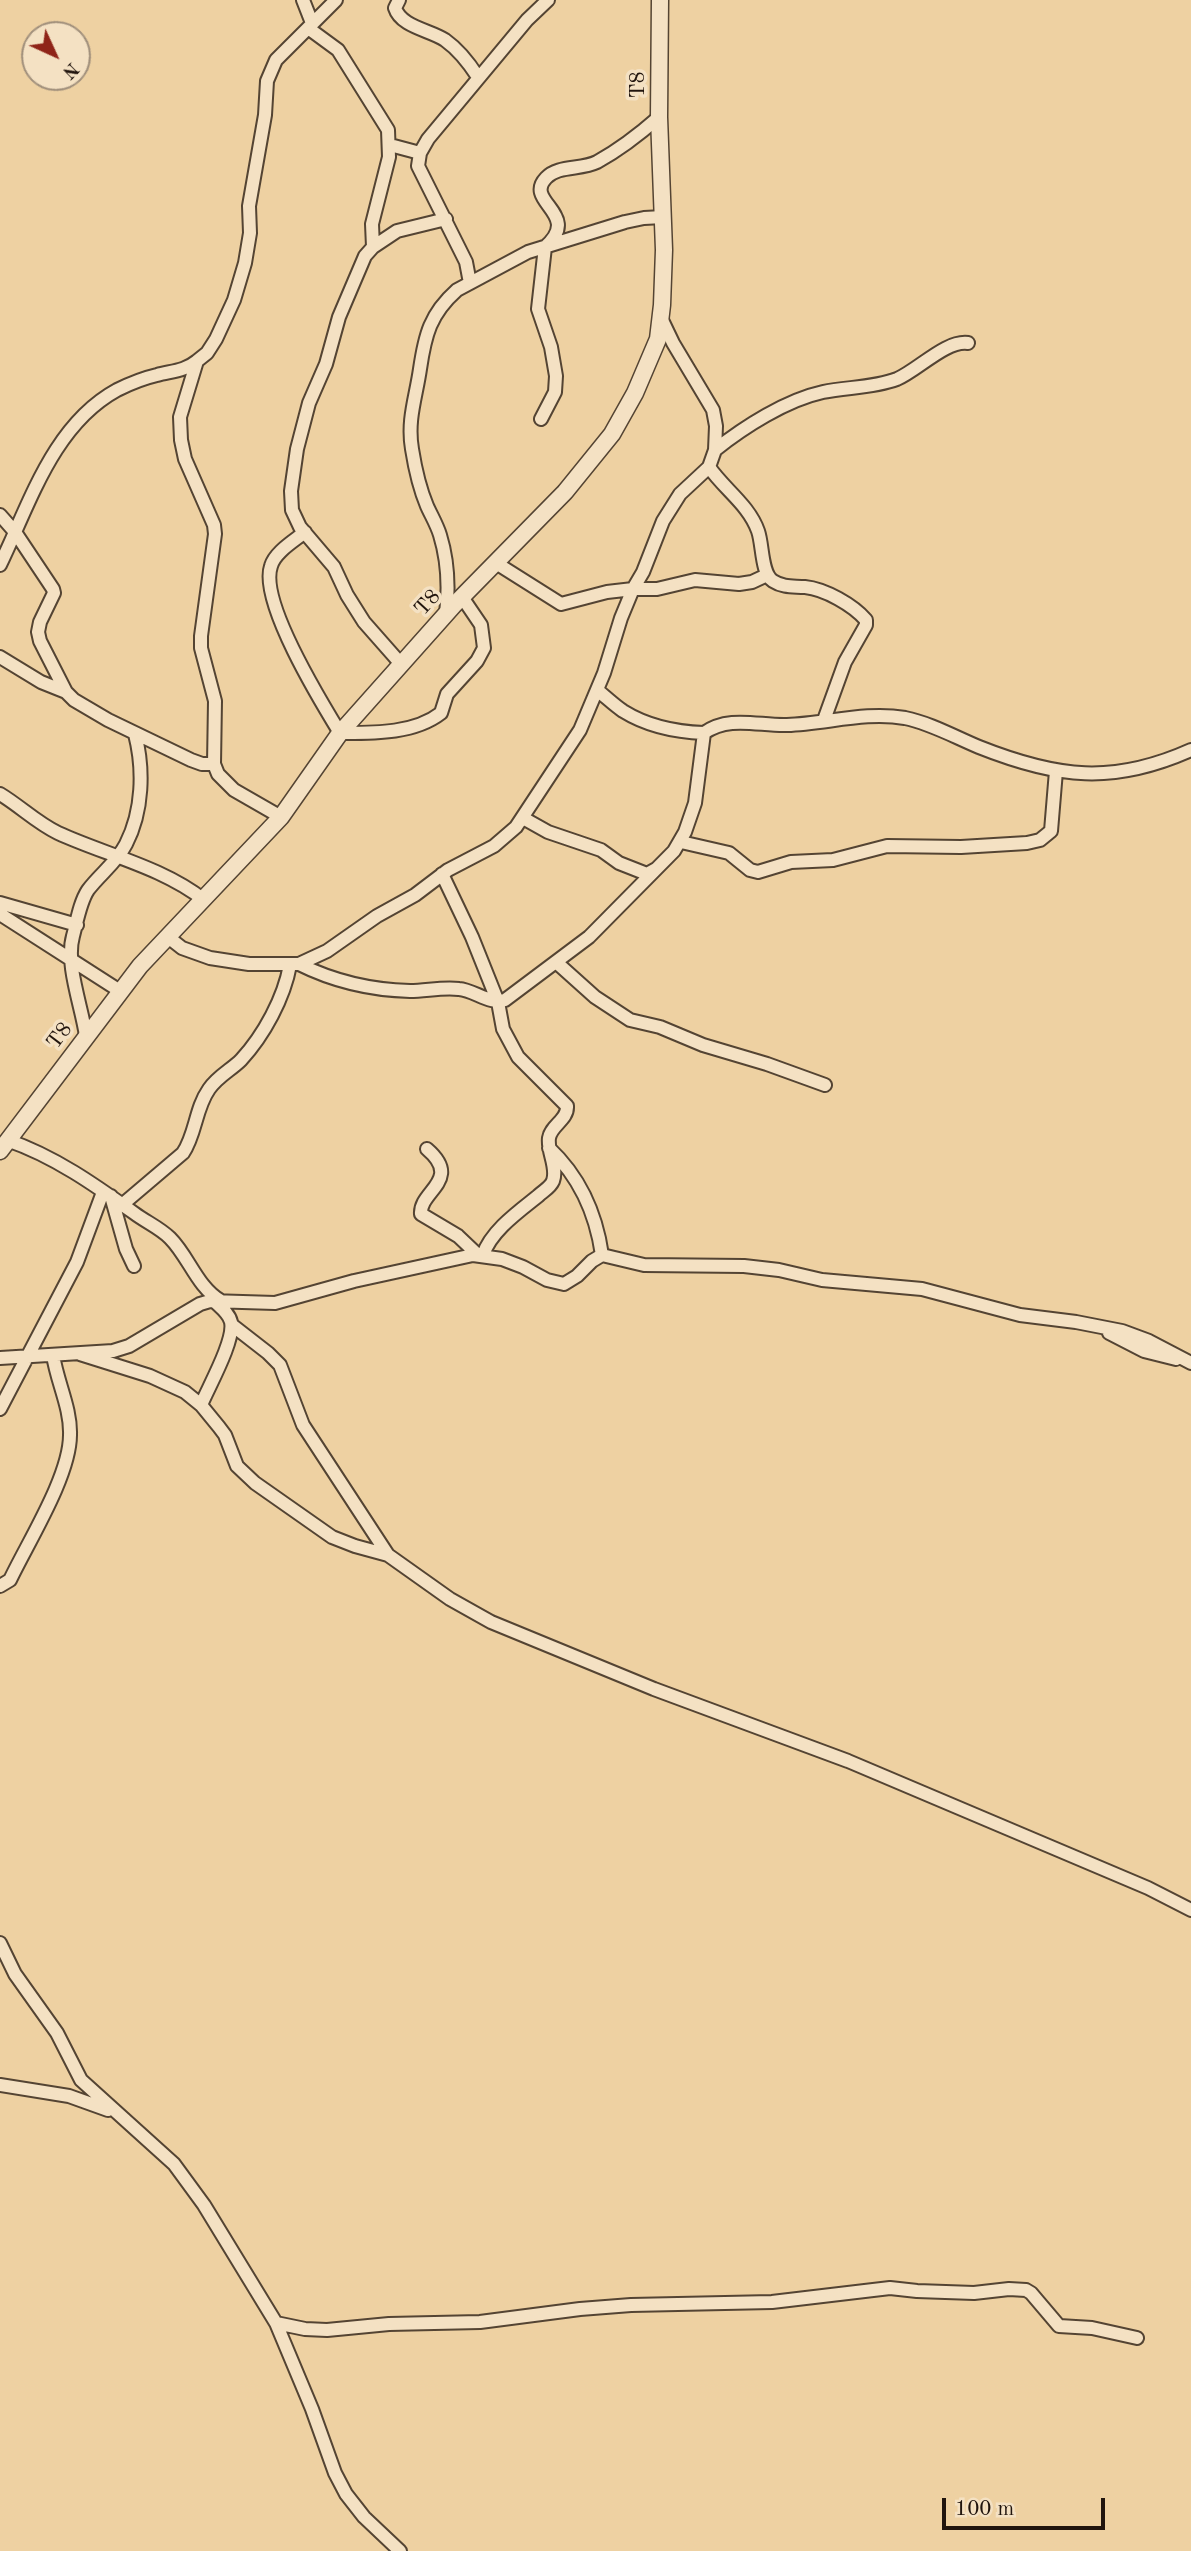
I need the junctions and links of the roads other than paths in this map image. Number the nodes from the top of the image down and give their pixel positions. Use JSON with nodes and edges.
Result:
{"nodes":[{"id":1,"x":303,"y":0,"type":"edge"},
{"id":2,"x":336,"y":0,"type":"edge"},
{"id":3,"x":399,"y":0,"type":"edge"},
{"id":4,"x":548,"y":0,"type":"edge"},
{"id":5,"x":660,"y":0,"type":"edge"},
{"id":6,"x":310,"y":25,"type":"junction"},
{"id":7,"x":478,"y":77,"type":"junction"},
{"id":8,"x":659,"y":117,"type":"junction"},
{"id":9,"x":390,"y":145,"type":"junction"},
{"id":10,"x":420,"y":153,"type":"junction"},
{"id":11,"x":663,"y":217,"type":"junction"},
{"id":12,"x":446,"y":219,"type":"junction"},
{"id":13,"x":373,"y":247,"type":"junction"},
{"id":14,"x":545,"y":247,"type":"junction"},
{"id":15,"x":470,"y":284,"type":"junction"},
{"id":16,"x":661,"y":318,"type":"junction"},
{"id":17,"x":968,"y":343,"type":"dead end"},
{"id":18,"x":197,"y":361,"type":"junction"},
{"id":19,"x":541,"y":419,"type":"dead end"},
{"id":20,"x":715,"y":450,"type":"junction"},
{"id":21,"x":709,"y":467,"type":"junction"},
{"id":22,"x":0,"y":515,"type":"edge"},
{"id":23,"x":15,"y":532,"type":"junction"},
{"id":24,"x":306,"y":533,"type":"junction"},
{"id":25,"x":496,"y":563,"type":"junction"},
{"id":26,"x":0,"y":565,"type":"edge"},
{"id":27,"x":766,"y":575,"type":"junction"},
{"id":28,"x":633,"y":589,"type":"junction"},
{"id":29,"x":462,"y":597,"type":"junction"},
{"id":30,"x":446,"y":614,"type":"junction"},
{"id":31,"x":0,"y":657,"type":"edge"},
{"id":32,"x":401,"y":664,"type":"junction"},
{"id":33,"x":597,"y":690,"type":"junction"},
{"id":34,"x":66,"y":692,"type":"junction"},
{"id":35,"x":824,"y":720,"type":"junction"},
{"id":36,"x":340,"y":733,"type":"junction"},
{"id":37,"x":704,"y":733,"type":"junction"},
{"id":38,"x":135,"y":734,"type":"junction"},
{"id":39,"x":1191,"y":750,"type":"edge"},
{"id":40,"x":214,"y":764,"type":"junction"},
{"id":41,"x":1056,"y":771,"type":"junction"},
{"id":42,"x":0,"y":794,"type":"edge"},
{"id":43,"x":281,"y":817,"type":"junction"},
{"id":44,"x":523,"y":818,"type":"junction"},
{"id":45,"x":681,"y":842,"type":"junction"},
{"id":46,"x":118,"y":857,"type":"junction"},
{"id":47,"x":656,"y":869,"type":"junction"},
{"id":48,"x":442,"y":874,"type":"junction"},
{"id":49,"x":204,"y":900,"type":"junction"},
{"id":50,"x":0,"y":903,"type":"edge"},
{"id":51,"x":0,"y":914,"type":"edge"},
{"id":52,"x":76,"y":926,"type":"junction"},
{"id":53,"x":168,"y":937,"type":"junction"},
{"id":54,"x":71,"y":961,"type":"junction"},
{"id":55,"x":556,"y":962,"type":"junction"},
{"id":56,"x":294,"y":965,"type":"junction"},
{"id":57,"x":120,"y":991,"type":"junction"},
{"id":58,"x":498,"y":1002,"type":"junction"},
{"id":59,"x":86,"y":1036,"type":"junction"},
{"id":60,"x":825,"y":1085,"type":"dead end"},
{"id":61,"x":2,"y":1143,"type":"edge"},
{"id":62,"x":549,"y":1147,"type":"junction"},
{"id":63,"x":427,"y":1149,"type":"dead end"},
{"id":64,"x":107,"y":1194,"type":"junction"},
{"id":65,"x":123,"y":1204,"type":"junction"},
{"id":66,"x":480,"y":1255,"type":"junction"},
{"id":67,"x":603,"y":1255,"type":"junction"},
{"id":68,"x":134,"y":1266,"type":"dead end"},
{"id":69,"x":217,"y":1301,"type":"junction"},
{"id":70,"x":248,"y":1303,"type":"junction"},
{"id":71,"x":231,"y":1321,"type":"junction"},
{"id":72,"x":80,"y":1354,"type":"junction"},
{"id":73,"x":53,"y":1355,"type":"junction"},
{"id":74,"x":29,"y":1356,"type":"junction"},
{"id":75,"x":0,"y":1358,"type":"edge"},
{"id":76,"x":1187,"y":1361,"type":"edge"},
{"id":77,"x":201,"y":1405,"type":"junction"},
{"id":78,"x":0,"y":1409,"type":"edge"},
{"id":79,"x":388,"y":1555,"type":"junction"},
{"id":80,"x":0,"y":1586,"type":"edge"},
{"id":81,"x":1191,"y":1910,"type":"edge"},
{"id":82,"x":0,"y":1943,"type":"edge"},
{"id":83,"x":0,"y":2085,"type":"edge"},
{"id":84,"x":117,"y":2113,"type":"junction"},
{"id":85,"x":276,"y":2323,"type":"junction"},
{"id":86,"x":1137,"y":2338,"type":"dead end"},
{"id":87,"x":400,"y":2551,"type":"edge"}],
"edges":[{"from":1,"to":6,"type":"street"},
{"from":2,"to":6,"type":"street"},
{"from":3,"to":7,"type":"street"},
{"from":4,"to":7,"type":"street"},
{"from":5,"to":8,"type":"street","name":"T8"},
{"from":6,"to":9,"type":"street"},
{"from":6,"to":18,"type":"street"},
{"from":7,"to":10,"type":"street"},
{"from":8,"to":11,"type":"street","name":"T8"},
{"from":8,"to":14,"type":"street"},
{"from":9,"to":10,"type":"street"},
{"from":9,"to":13,"type":"street"},
{"from":10,"to":12,"type":"street"},
{"from":11,"to":14,"type":"street"},
{"from":11,"to":16,"type":"street","name":"T8"},
{"from":12,"to":13,"type":"street"},
{"from":12,"to":15,"type":"street"},
{"from":13,"to":24,"type":"street"},
{"from":14,"to":15,"type":"street"},
{"from":14,"to":19,"type":"street"},
{"from":15,"to":30,"type":"street"},
{"from":16,"to":20,"type":"street"},
{"from":16,"to":25,"type":"street","name":"T8"},
{"from":17,"to":20,"type":"street"},
{"from":18,"to":23,"type":"street"},
{"from":18,"to":40,"type":"street"},
{"from":20,"to":21,"type":"street"},
{"from":21,"to":27,"type":"street"},
{"from":21,"to":28,"type":"street"},
{"from":22,"to":23,"type":"street"},
{"from":23,"to":26,"type":"street"},
{"from":23,"to":34,"type":"street"},
{"from":24,"to":32,"type":"street"},
{"from":24,"to":36,"type":"street"},
{"from":25,"to":28,"type":"street"},
{"from":25,"to":29,"type":"street","name":"T8"},
{"from":27,"to":28,"type":"street"},
{"from":27,"to":35,"type":"street"},
{"from":28,"to":33,"type":"street"},
{"from":29,"to":30,"type":"street","name":"T8"},
{"from":29,"to":36,"type":"street"},
{"from":30,"to":32,"type":"street","name":"T8"},
{"from":31,"to":34,"type":"street"},
{"from":32,"to":36,"type":"street","name":"T8"},
{"from":33,"to":37,"type":"street"},
{"from":33,"to":44,"type":"street"},
{"from":34,"to":38,"type":"street"},
{"from":35,"to":37,"type":"street"},
{"from":35,"to":41,"type":"street"},
{"from":36,"to":43,"type":"street","name":"T8"},
{"from":37,"to":45,"type":"street"},
{"from":38,"to":40,"type":"street"},
{"from":38,"to":46,"type":"street"},
{"from":39,"to":41,"type":"street"},
{"from":40,"to":43,"type":"street"},
{"from":41,"to":45,"type":"street"},
{"from":42,"to":46,"type":"street"},
{"from":43,"to":49,"type":"street","name":"T8"},
{"from":44,"to":47,"type":"street"},
{"from":44,"to":48,"type":"street"},
{"from":45,"to":47,"type":"street"},
{"from":46,"to":49,"type":"street"},
{"from":46,"to":52,"type":"street"},
{"from":47,"to":55,"type":"street"},
{"from":48,"to":56,"type":"street"},
{"from":48,"to":58,"type":"street"},
{"from":49,"to":53,"type":"street","name":"T8"},
{"from":50,"to":52,"type":"street"},
{"from":51,"to":54,"type":"street"},
{"from":52,"to":54,"type":"street"},
{"from":53,"to":56,"type":"street"},
{"from":53,"to":57,"type":"street","name":"T8"},
{"from":54,"to":57,"type":"street"},
{"from":54,"to":59,"type":"street"},
{"from":55,"to":58,"type":"street"},
{"from":55,"to":60,"type":"street"},
{"from":56,"to":58,"type":"street"},
{"from":56,"to":65,"type":"street"},
{"from":57,"to":59,"type":"street","name":"T8"},
{"from":58,"to":62,"type":"street"},
{"from":59,"to":61,"type":"street","name":"T8"},
{"from":61,"to":64,"type":"street"},
{"from":62,"to":66,"type":"street"},
{"from":62,"to":67,"type":"street"},
{"from":63,"to":66,"type":"street"},
{"from":64,"to":65,"type":"street"},
{"from":64,"to":68,"type":"street"},
{"from":64,"to":74,"type":"street"},
{"from":65,"to":69,"type":"street"},
{"from":66,"to":67,"type":"street"},
{"from":66,"to":70,"type":"street"},
{"from":67,"to":76,"type":"street"},
{"from":69,"to":70,"type":"street"},
{"from":69,"to":71,"type":"street"},
{"from":69,"to":72,"type":"street"},
{"from":70,"to":71,"type":"street"},
{"from":71,"to":77,"type":"street"},
{"from":71,"to":79,"type":"street"},
{"from":72,"to":73,"type":"street"},
{"from":72,"to":77,"type":"street"},
{"from":73,"to":74,"type":"street"},
{"from":73,"to":80,"type":"street"},
{"from":74,"to":75,"type":"street"},
{"from":74,"to":78,"type":"street"},
{"from":77,"to":79,"type":"street"},
{"from":79,"to":81,"type":"street"},
{"from":82,"to":84,"type":"street"},
{"from":83,"to":84,"type":"street"},
{"from":84,"to":85,"type":"street"},
{"from":85,"to":86,"type":"street"},
{"from":85,"to":87,"type":"street"}]}
